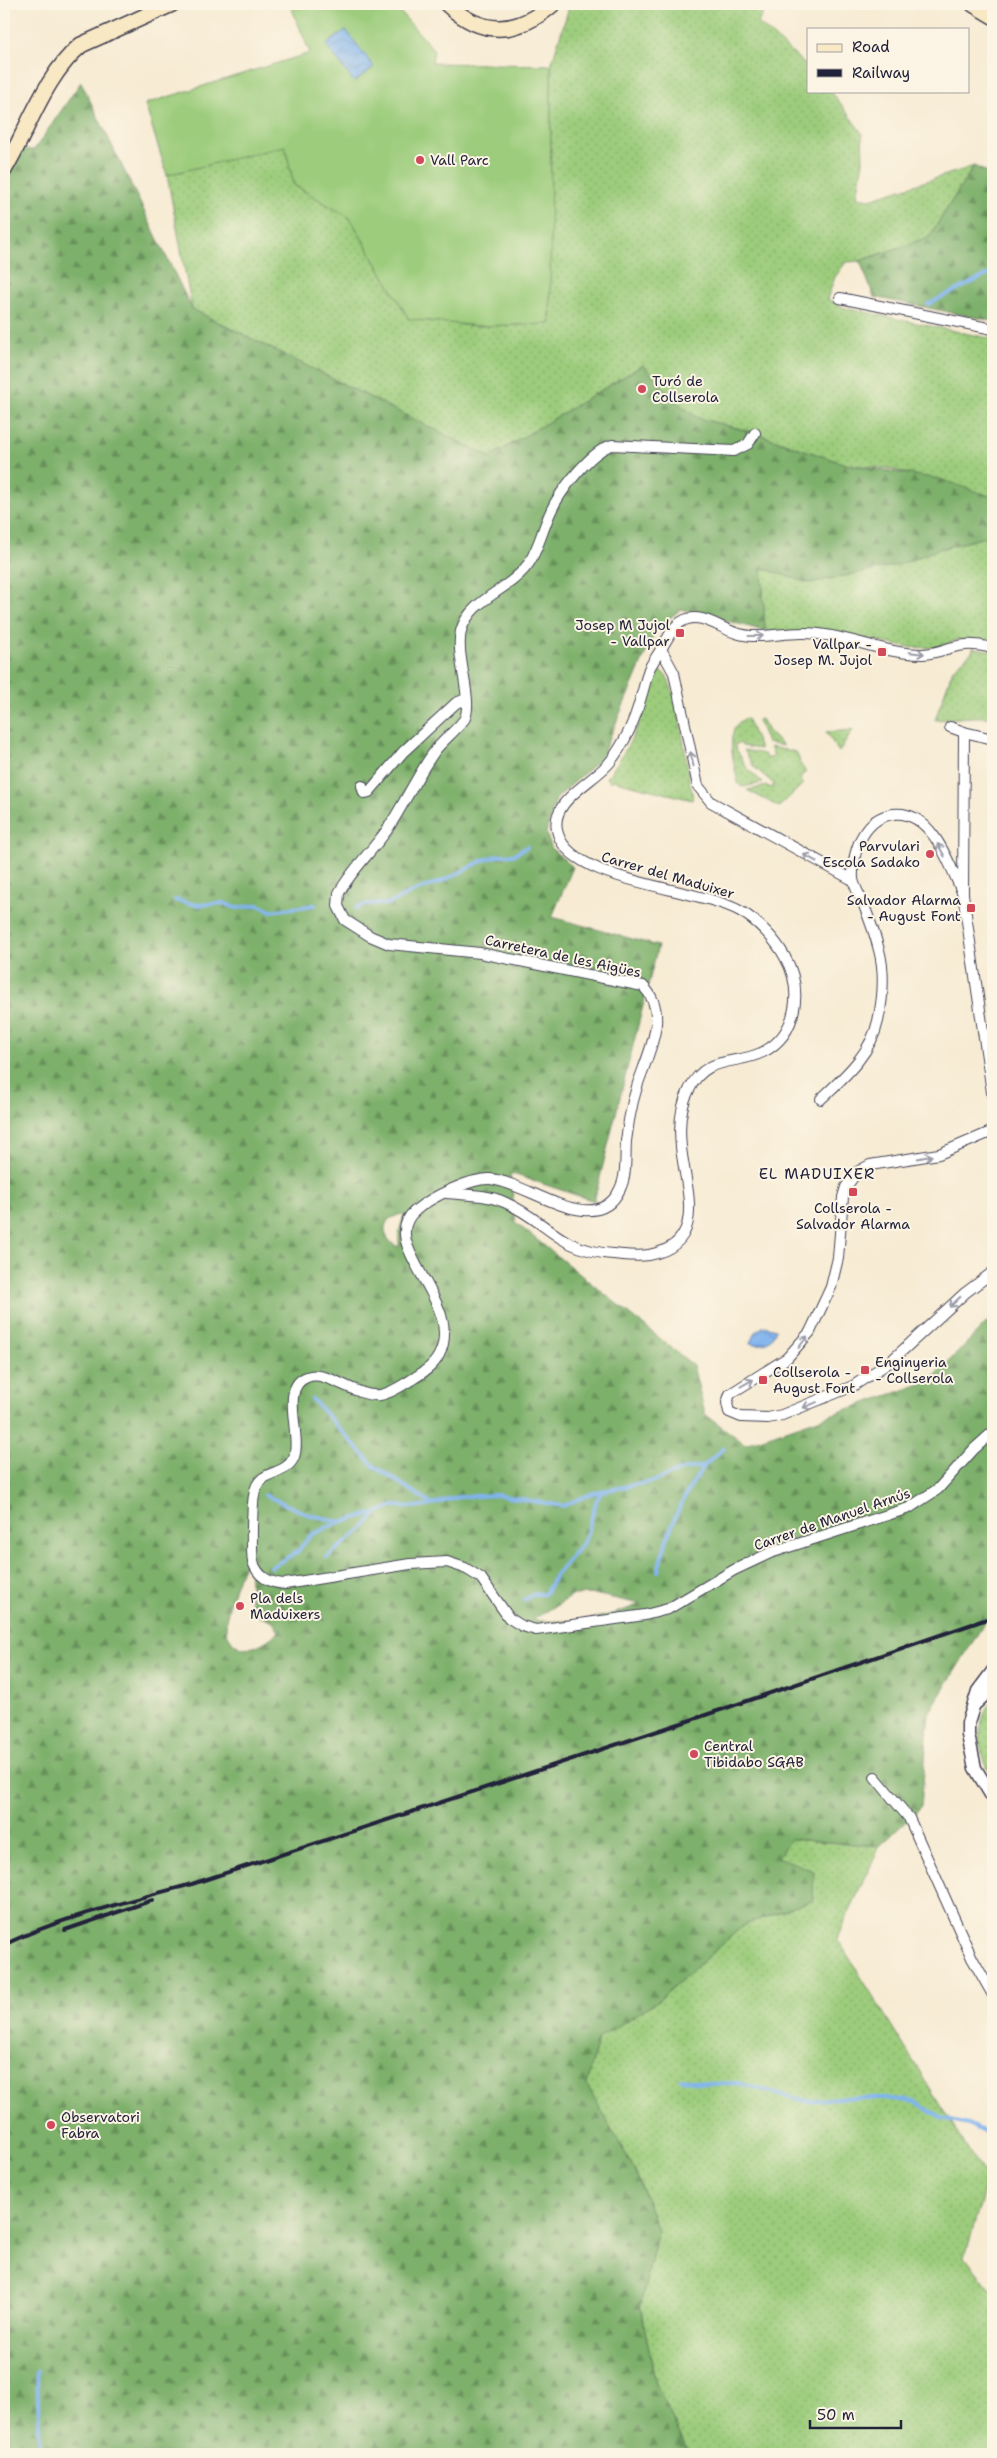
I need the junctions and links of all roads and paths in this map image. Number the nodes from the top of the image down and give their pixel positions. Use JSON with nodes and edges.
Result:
{"nodes":[{"id":1,"x":151,"y":4,"type":"edge"},
{"id":2,"x":172,"y":4,"type":"edge"},
{"id":3,"x":447,"y":4,"type":"edge"},
{"id":4,"x":458,"y":4,"type":"edge"},
{"id":5,"x":542,"y":4,"type":"edge"},
{"id":6,"x":553,"y":4,"type":"edge"},
{"id":7,"x":973,"y":4,"type":"edge"},
{"id":8,"x":993,"y":16,"type":"edge"},
{"id":9,"x":4,"y":155,"type":"edge"},
{"id":10,"x":4,"y":170,"type":"edge"},
{"id":11,"x":840,"y":298,"type":"dead end"},
{"id":12,"x":993,"y":329,"type":"edge"},
{"id":13,"x":756,"y":433,"type":"dead end"},
{"id":14,"x":993,"y":648,"type":"edge"},
{"id":15,"x":661,"y":649,"type":"junction"},
{"id":16,"x":466,"y":698,"type":"junction"},
{"id":17,"x":950,"y":727,"type":"dead end"},
{"id":18,"x":964,"y":732,"type":"junction"},
{"id":19,"x":993,"y":738,"type":"edge"},
{"id":20,"x":362,"y":786,"type":"dead end"},
{"id":21,"x":853,"y":880,"type":"junction"},
{"id":22,"x":963,"y":894,"type":"junction"},
{"id":23,"x":821,"y":1099,"type":"dead end"},
{"id":24,"x":993,"y":1099,"type":"edge"},
{"id":25,"x":993,"y":1131,"type":"edge"},
{"id":26,"x":446,"y":1193,"type":"junction"},
{"id":27,"x":993,"y":1272,"type":"edge"},
{"id":28,"x":993,"y":1432,"type":"edge"},
{"id":29,"x":254,"y":1534,"type":"joint"},
{"id":30,"x":993,"y":1671,"type":"edge"},
{"id":31,"x":993,"y":1687,"type":"edge"},
{"id":32,"x":976,"y":1703,"type":"junction"},
{"id":33,"x":875,"y":1776,"type":"dead end"},
{"id":34,"x":993,"y":1798,"type":"edge"},
{"id":35,"x":993,"y":1995,"type":"edge"}],
"edges":[{"from":1,"to":9,"type":"main road"},
{"from":2,"to":10,"type":"main road"},
{"from":3,"to":6,"type":"main road"},
{"from":4,"to":5,"type":"main road"},
{"from":7,"to":8,"type":"main road"},
{"from":11,"to":12,"type":"street"},
{"from":13,"to":16,"type":"street","name":"Carretera de les Aigües"},
{"from":15,"to":14,"type":"street","one_way":true},
{"from":21,"to":15,"type":"street","one_way":true},
{"from":15,"to":26,"type":"street","name":"Carrer del Maduixer"},
{"from":16,"to":20,"type":"street"},
{"from":16,"to":26,"type":"street","name":"Carretera de les Aigües"},
{"from":17,"to":18,"type":"street"},
{"from":18,"to":19,"type":"street"},
{"from":18,"to":22,"type":"street"},
{"from":22,"to":21,"type":"street","one_way":true},
{"from":21,"to":23,"type":"street"},
{"from":22,"to":24,"type":"street"},
{"from":27,"to":25,"type":"street","one_way":true},
{"from":26,"to":29,"type":"street","name":"Carretera de les Aigües"},
{"from":28,"to":29,"type":"street","name":"Carrer de Manuel Arnús"},
{"from":30,"to":32,"type":"street"},
{"from":31,"to":32,"type":"street"},
{"from":32,"to":34,"type":"street"},
{"from":33,"to":35,"type":"street"}]}
